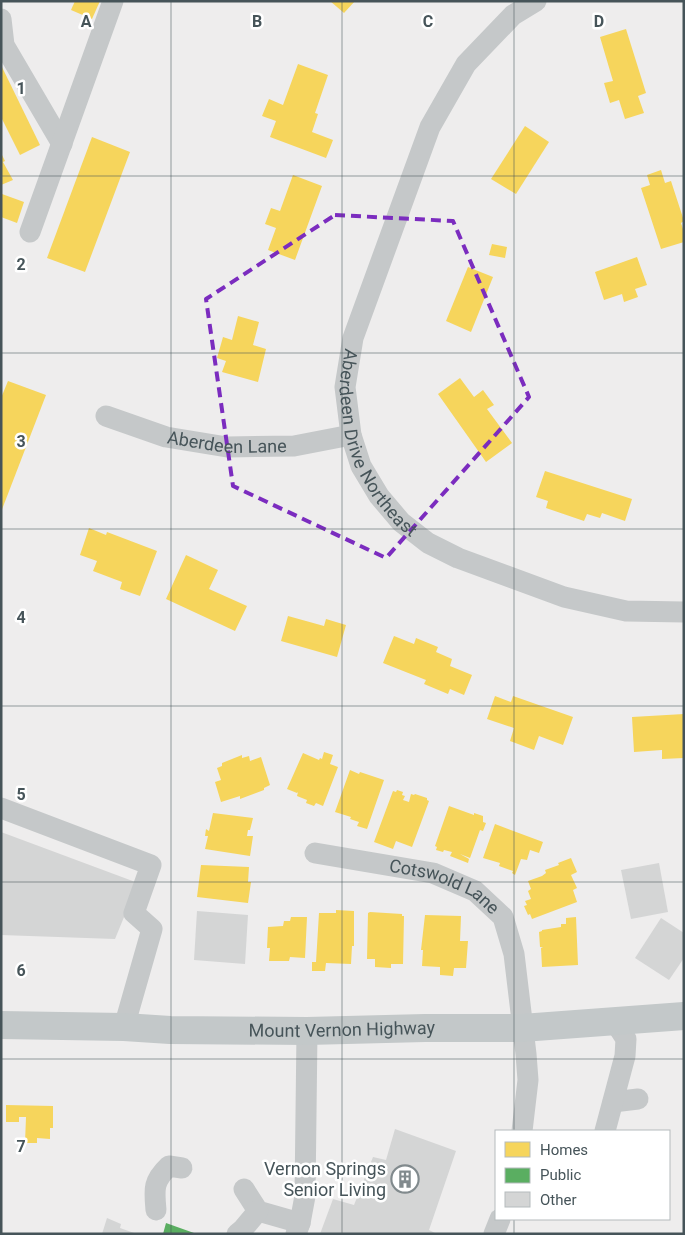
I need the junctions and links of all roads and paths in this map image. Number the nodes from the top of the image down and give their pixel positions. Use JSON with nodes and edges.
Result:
{"nodes":[{"id":1,"x":113,"y":1,"type":"edge"},
{"id":2,"x":536,"y":1,"type":"edge"},
{"id":3,"x":1,"y":19,"type":"edge"},
{"id":4,"x":62,"y":144,"type":"junction"},
{"id":5,"x":30,"y":232,"type":"dead end"},
{"id":6,"x":106,"y":416,"type":"dead end"},
{"id":7,"x":351,"y":435,"type":"junction"},
{"id":8,"x":684,"y":612,"type":"edge"},
{"id":9,"x":1,"y":808,"type":"edge"},
{"id":10,"x":315,"y":853,"type":"dead end"},
{"id":11,"x":684,"y":1016,"type":"edge"},
{"id":12,"x":614,"y":1022,"type":"junction"},
{"id":13,"x":1,"y":1025,"type":"edge"},
{"id":14,"x":124,"y":1027,"type":"junction"},
{"id":15,"x":307,"y":1031,"type":"junction"},
{"id":16,"x":523,"y":1035,"type":"junction"},
{"id":17,"x":638,"y":1099,"type":"dead end"},
{"id":18,"x":613,"y":1102,"type":"junction"},
{"id":19,"x":522,"y":1130,"type":"edge"},
{"id":20,"x":605,"y":1130,"type":"edge"},
{"id":21,"x":182,"y":1168,"type":"dead end"},
{"id":22,"x":244,"y":1189,"type":"dead end"},
{"id":23,"x":156,"y":1210,"type":"dead end"},
{"id":24,"x":258,"y":1211,"type":"junction"},
{"id":25,"x":500,"y":1220,"type":"edge"},
{"id":26,"x":298,"y":1228,"type":"edge"},
{"id":27,"x":237,"y":1234,"type":"edge"},
{"id":28,"x":494,"y":1234,"type":"edge"}],
"edges":[{"from":1,"to":4,"type":"street"},
{"from":2,"to":7,"type":"street","name":"Aberdeen Drive Northeast"},
{"from":3,"to":4,"type":"street"},
{"from":4,"to":5,"type":"street"},
{"from":6,"to":7,"type":"street","name":"Aberdeen Lane"},
{"from":7,"to":8,"type":"street","name":"Aberdeen Drive Northeast"},
{"from":9,"to":14,"type":"street"},
{"from":10,"to":16,"type":"street","name":"Cotswold Lane"},
{"from":11,"to":12,"type":"main road","name":"Mount Vernon Highway"},
{"from":12,"to":16,"type":"main road","name":"Mount Vernon Highway"},
{"from":12,"to":18,"type":"street"},
{"from":13,"to":14,"type":"main road","name":"Mount Vernon Highway"},
{"from":14,"to":15,"type":"main road","name":"Mount Vernon Highway"},
{"from":15,"to":16,"type":"main road","name":"Mount Vernon Highway"},
{"from":15,"to":26,"type":"street"},
{"from":16,"to":19,"type":"street","name":"Cotswold Lane"},
{"from":17,"to":18,"type":"street"},
{"from":18,"to":20,"type":"street"},
{"from":21,"to":23,"type":"street"},
{"from":22,"to":24,"type":"street"},
{"from":24,"to":26,"type":"street"},
{"from":24,"to":27,"type":"street"},
{"from":25,"to":28,"type":"street"}]}
